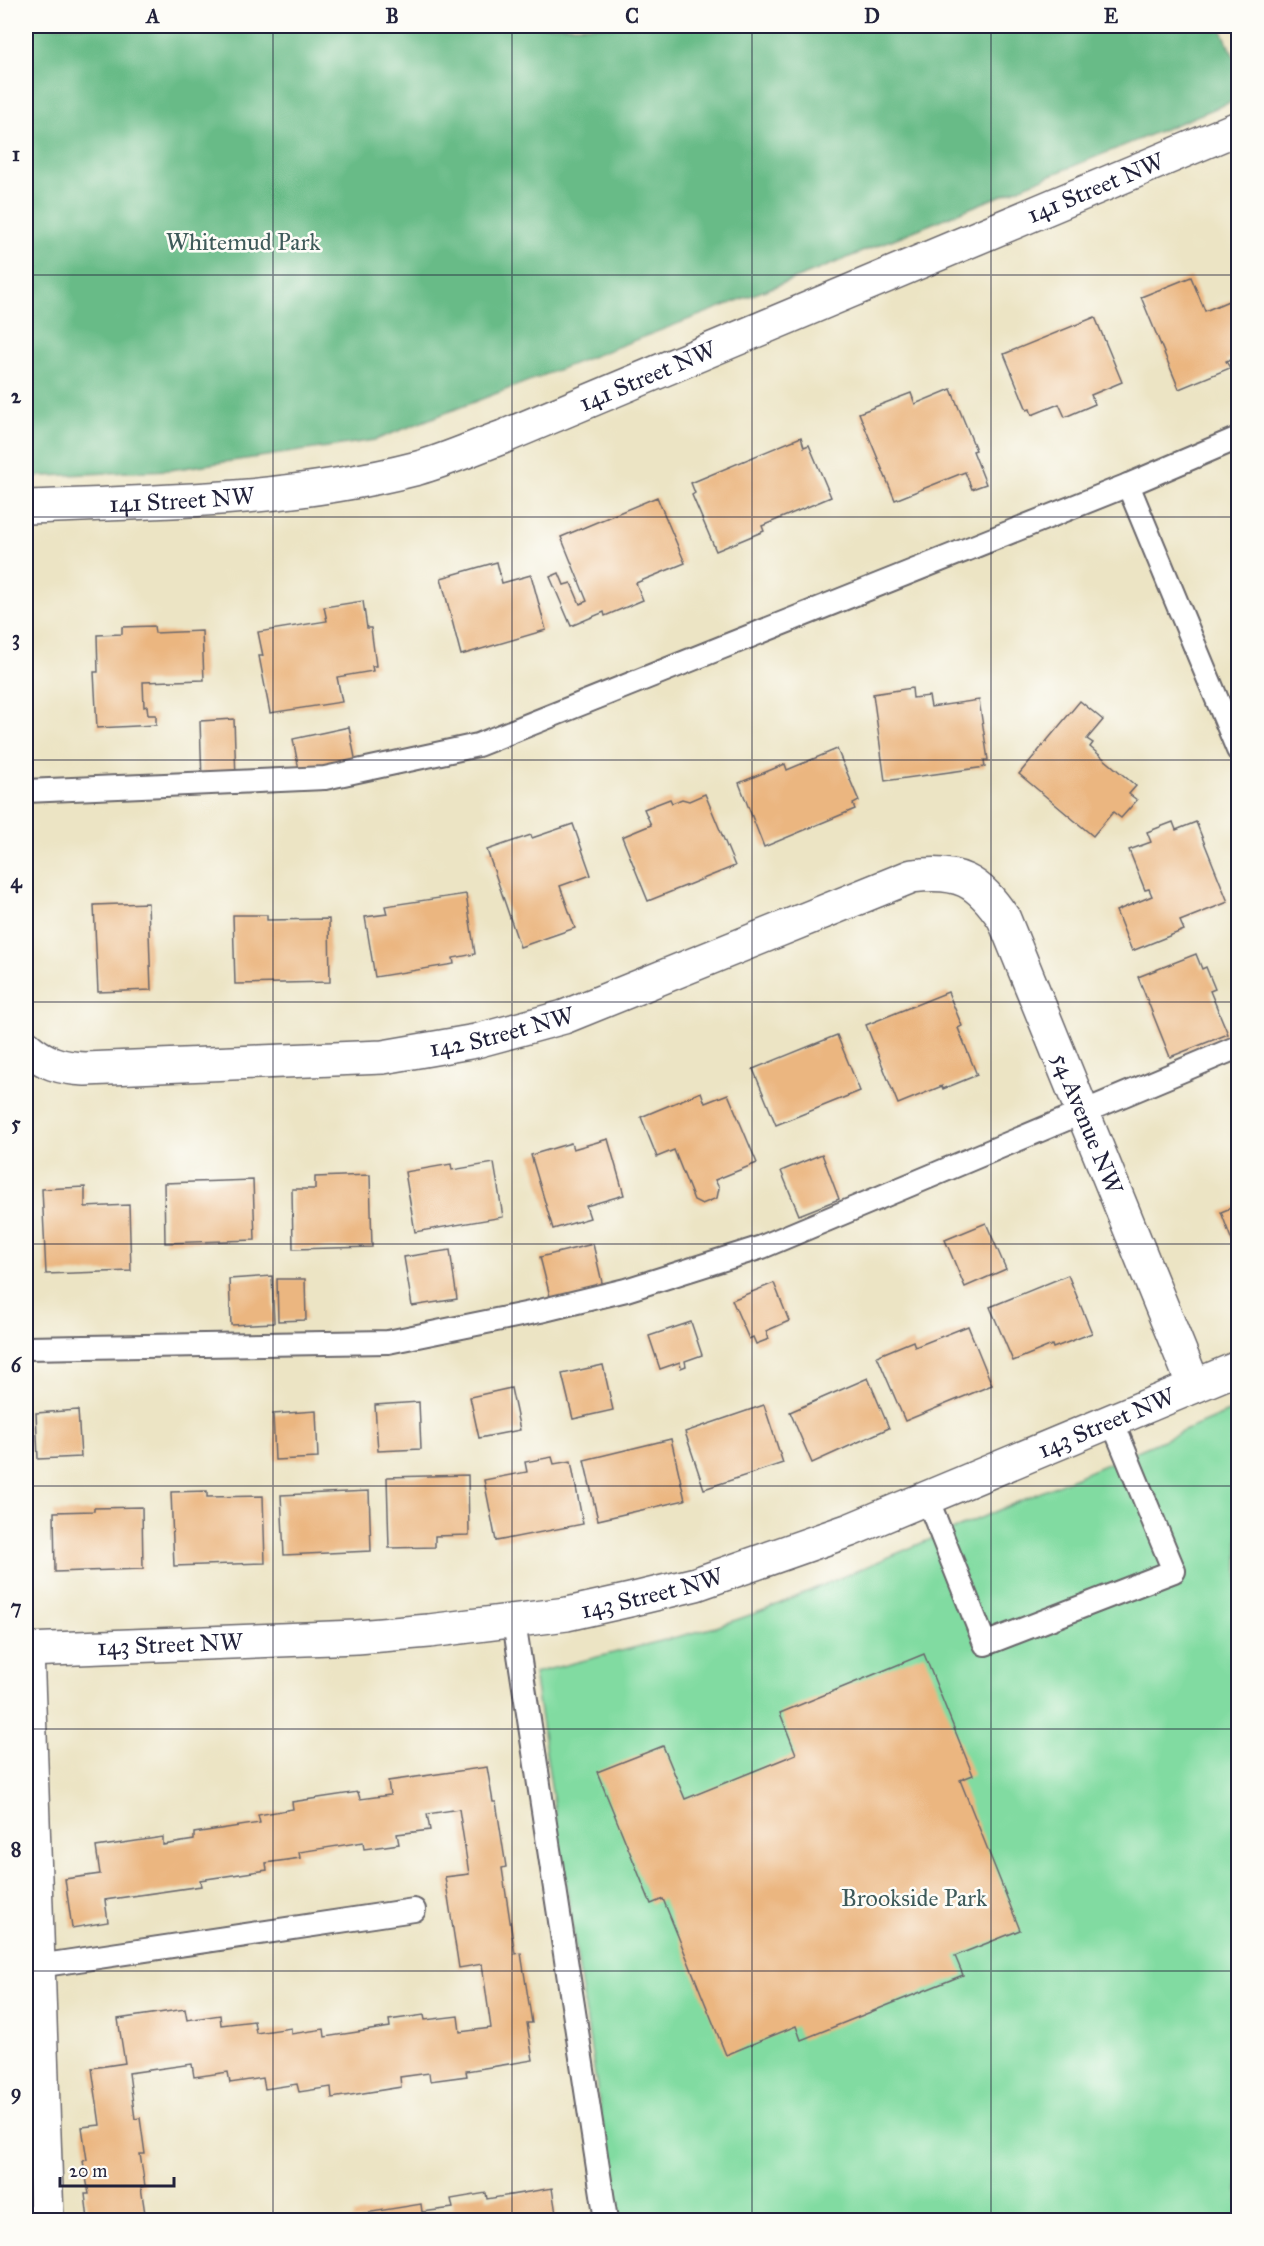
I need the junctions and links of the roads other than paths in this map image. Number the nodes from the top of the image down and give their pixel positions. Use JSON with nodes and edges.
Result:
{"nodes":[{"id":1,"x":1239,"y":128,"type":"edge"},
{"id":2,"x":1239,"y":438,"type":"edge"},
{"id":3,"x":1128,"y":484,"type":"junction"},
{"id":4,"x":26,"y":507,"type":"edge"},
{"id":5,"x":1239,"y":750,"type":"edge"},
{"id":6,"x":26,"y":791,"type":"edge"},
{"id":7,"x":958,"y":877,"type":"joint"},
{"id":8,"x":26,"y":1047,"type":"edge"},
{"id":9,"x":1239,"y":1047,"type":"edge"},
{"id":10,"x":1083,"y":1113,"type":"junction"},
{"id":11,"x":26,"y":1348,"type":"edge"},
{"id":12,"x":1239,"y":1368,"type":"edge"},
{"id":13,"x":1194,"y":1386,"type":"junction"},
{"id":14,"x":1112,"y":1421,"type":"junction"},
{"id":15,"x":927,"y":1498,"type":"junction"},
{"id":16,"x":514,"y":1622,"type":"junction"},
{"id":17,"x":26,"y":1650,"type":"edge"},
{"id":18,"x":414,"y":1910,"type":"dead end"},
{"id":19,"x":38,"y":1966,"type":"junction"},
{"id":20,"x":47,"y":2220,"type":"edge"},
{"id":21,"x":606,"y":2220,"type":"edge"}],
"edges":[{"from":1,"to":4,"type":"street","name":"141 Street NW"},
{"from":2,"to":3,"type":"lane"},
{"from":3,"to":5,"type":"lane"},
{"from":3,"to":6,"type":"lane"},
{"from":7,"to":8,"type":"street","name":"142 Street NW"},
{"from":7,"to":10,"type":"street","name":"54 Avenue NW"},
{"from":9,"to":10,"type":"lane"},
{"from":10,"to":11,"type":"lane"},
{"from":10,"to":13,"type":"street","name":"54 Avenue NW"},
{"from":12,"to":13,"type":"street","name":"143 Street NW"},
{"from":13,"to":14,"type":"street","name":"143 Street NW"},
{"from":14,"to":15,"type":"street","name":"143 Street NW"},
{"from":14,"to":15,"type":"lane"},
{"from":15,"to":16,"type":"street","name":"143 Street NW"},
{"from":16,"to":17,"type":"street","name":"143 Street NW"},
{"from":16,"to":21,"type":"lane"},
{"from":17,"to":19,"type":"street"},
{"from":18,"to":19,"type":"lane"},
{"from":19,"to":20,"type":"street"}]}
